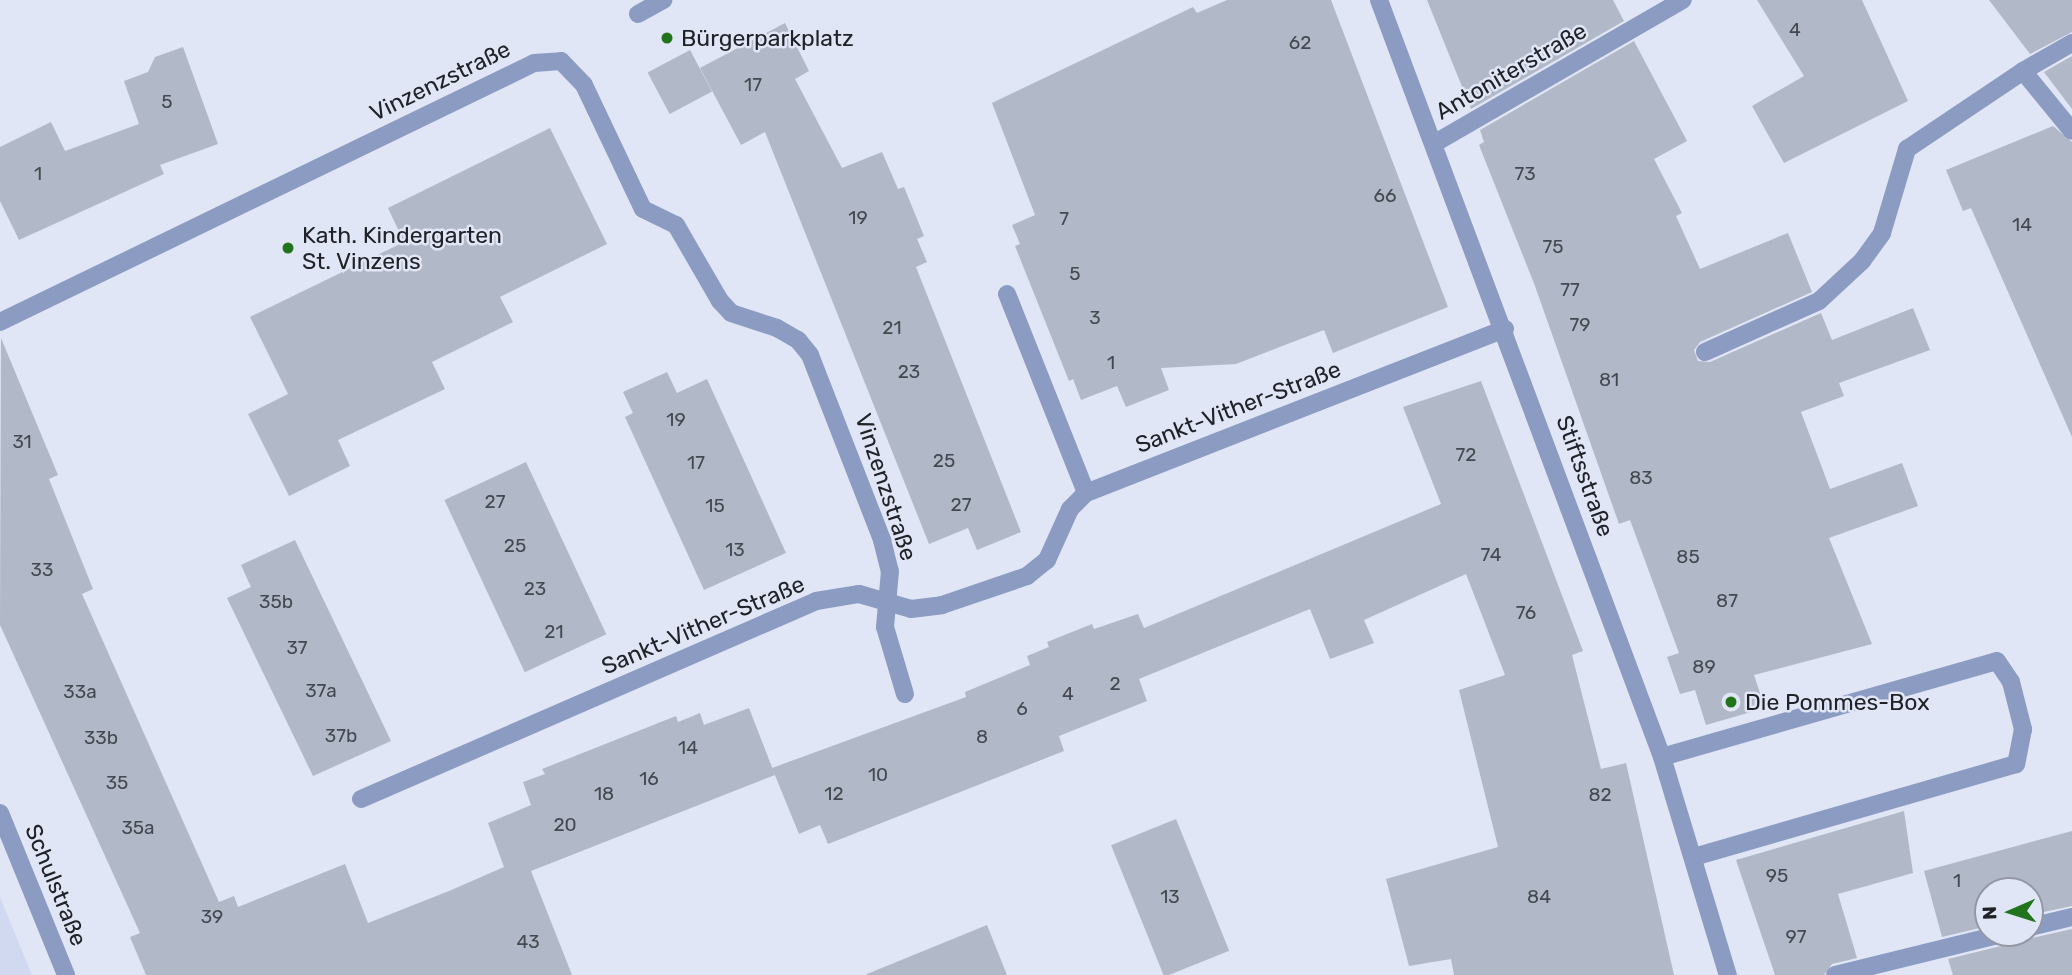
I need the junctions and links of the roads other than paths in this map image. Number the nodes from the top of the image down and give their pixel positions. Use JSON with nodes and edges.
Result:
{"nodes":[{"id":1,"x":663,"y":0,"type":"edge"},
{"id":2,"x":1379,"y":0,"type":"edge"},
{"id":3,"x":1684,"y":0,"type":"edge"},
{"id":4,"x":638,"y":14,"type":"dead end"},
{"id":5,"x":2072,"y":43,"type":"edge"},
{"id":6,"x":2023,"y":71,"type":"junction"},
{"id":7,"x":2072,"y":131,"type":"edge"},
{"id":8,"x":1435,"y":143,"type":"junction"},
{"id":9,"x":1007,"y":294,"type":"dead end"},
{"id":10,"x":0,"y":322,"type":"edge"},
{"id":11,"x":1505,"y":328,"type":"junction"},
{"id":12,"x":1705,"y":352,"type":"dead end"},
{"id":13,"x":1086,"y":493,"type":"junction"},
{"id":14,"x":888,"y":600,"type":"junction"},
{"id":15,"x":905,"y":694,"type":"dead end"},
{"id":16,"x":1662,"y":757,"type":"junction"},
{"id":17,"x":361,"y":799,"type":"dead end"},
{"id":18,"x":0,"y":813,"type":"edge"},
{"id":19,"x":1694,"y":858,"type":"junction"},
{"id":20,"x":2072,"y":917,"type":"edge"},
{"id":21,"x":2044,"y":924,"type":"edge"},
{"id":22,"x":1974,"y":941,"type":"edge"},
{"id":23,"x":66,"y":975,"type":"edge"},
{"id":24,"x":1728,"y":975,"type":"edge"},
{"id":25,"x":1835,"y":975,"type":"edge"}],
"edges":[{"from":1,"to":4,"type":"street"},
{"from":2,"to":8,"type":"street","name":"Stiftsstraße"},
{"from":3,"to":8,"type":"street","name":"Antoniterstraße"},
{"from":5,"to":6,"type":"street"},
{"from":6,"to":7,"type":"street"},
{"from":6,"to":12,"type":"street"},
{"from":8,"to":11,"type":"street","name":"Stiftsstraße"},
{"from":9,"to":13,"type":"street"},
{"from":10,"to":14,"type":"street","name":"Vinzenzstraße"},
{"from":11,"to":13,"type":"street","name":"Sankt-Vither-Straße"},
{"from":11,"to":16,"type":"street","name":"Stiftsstraße"},
{"from":13,"to":14,"type":"street","name":"Sankt-Vither-Straße"},
{"from":14,"to":15,"type":"street","name":"Vinzenzstraße"},
{"from":14,"to":17,"type":"street","name":"Sankt-Vither-Straße"},
{"from":16,"to":19,"type":"street","name":"Stiftsstraße"},
{"from":16,"to":19,"type":"street"},
{"from":18,"to":23,"type":"street","name":"Schulstraße"},
{"from":19,"to":24,"type":"street","name":"Stiftsstraße"},
{"from":20,"to":21,"type":"street"},
{"from":22,"to":25,"type":"street"}]}
